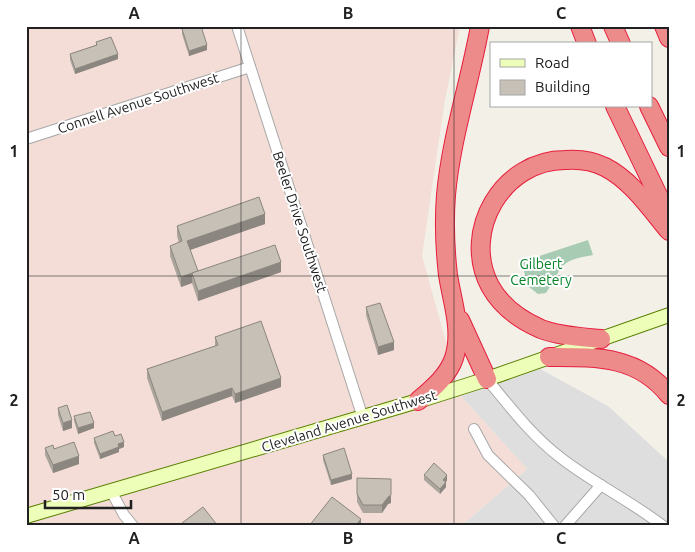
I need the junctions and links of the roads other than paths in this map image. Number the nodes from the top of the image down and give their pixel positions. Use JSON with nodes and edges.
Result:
{"nodes":[{"id":1,"x":237,"y":26,"type":"edge"},
{"id":2,"x":480,"y":26,"type":"edge"},
{"id":3,"x":580,"y":26,"type":"edge"},
{"id":4,"x":613,"y":26,"type":"edge"},
{"id":5,"x":664,"y":26,"type":"edge"},
{"id":6,"x":669,"y":38,"type":"edge"},
{"id":7,"x":586,"y":42,"type":"edge"},
{"id":8,"x":620,"y":42,"type":"edge"},
{"id":9,"x":250,"y":67,"type":"junction"},
{"id":10,"x":616,"y":108,"type":"edge"},
{"id":11,"x":650,"y":108,"type":"edge"},
{"id":12,"x":26,"y":139,"type":"edge"},
{"id":13,"x":669,"y":147,"type":"edge"},
{"id":14,"x":669,"y":218,"type":"edge"},
{"id":15,"x":669,"y":231,"type":"edge"},
{"id":16,"x":454,"y":306,"type":"junction"},
{"id":17,"x":669,"y":315,"type":"edge"},
{"id":18,"x":600,"y":339,"type":"junction"},
{"id":19,"x":549,"y":357,"type":"junction"},
{"id":20,"x":488,"y":379,"type":"junction"},
{"id":21,"x":669,"y":395,"type":"edge"},
{"id":22,"x":418,"y":401,"type":"junction"},
{"id":23,"x":362,"y":418,"type":"junction"},
{"id":24,"x":474,"y":429,"type":"dead end"},
{"id":25,"x":601,"y":485,"type":"junction"},
{"id":26,"x":111,"y":491,"type":"junction"},
{"id":27,"x":26,"y":516,"type":"edge"},
{"id":28,"x":133,"y":526,"type":"edge"},
{"id":29,"x":554,"y":526,"type":"edge"},
{"id":30,"x":565,"y":526,"type":"edge"},
{"id":31,"x":663,"y":526,"type":"edge"}],
"edges":[{"from":1,"to":9,"type":"street","name":"Beeler Drive Southwest"},
{"from":2,"to":16,"type":"highway"},
{"from":3,"to":7,"type":"highway"},
{"from":4,"to":8,"type":"highway"},
{"from":5,"to":6,"type":"highway"},
{"from":9,"to":12,"type":"street","name":"Connell Avenue Southwest"},
{"from":9,"to":23,"type":"street","name":"Beeler Drive Southwest"},
{"from":10,"to":14,"type":"highway"},
{"from":11,"to":13,"type":"highway"},
{"from":15,"to":18,"type":"highway"},
{"from":16,"to":20,"type":"highway"},
{"from":16,"to":22,"type":"highway"},
{"from":17,"to":18,"type":"main road","name":"Cleveland Avenue Southwest"},
{"from":18,"to":19,"type":"main road","name":"Cleveland Avenue Southwest"},
{"from":19,"to":20,"type":"main road","name":"Cleveland Avenue Southwest"},
{"from":19,"to":21,"type":"highway"},
{"from":20,"to":22,"type":"main road","name":"Cleveland Avenue Southwest"},
{"from":20,"to":25,"type":"street"},
{"from":22,"to":23,"type":"main road","name":"Cleveland Avenue Southwest"},
{"from":23,"to":26,"type":"main road","name":"Cleveland Avenue Southwest"},
{"from":24,"to":29,"type":"street"},
{"from":25,"to":30,"type":"street"},
{"from":25,"to":31,"type":"street"},
{"from":26,"to":27,"type":"main road","name":"Cleveland Avenue Southwest"},
{"from":26,"to":28,"type":"street"}]}
